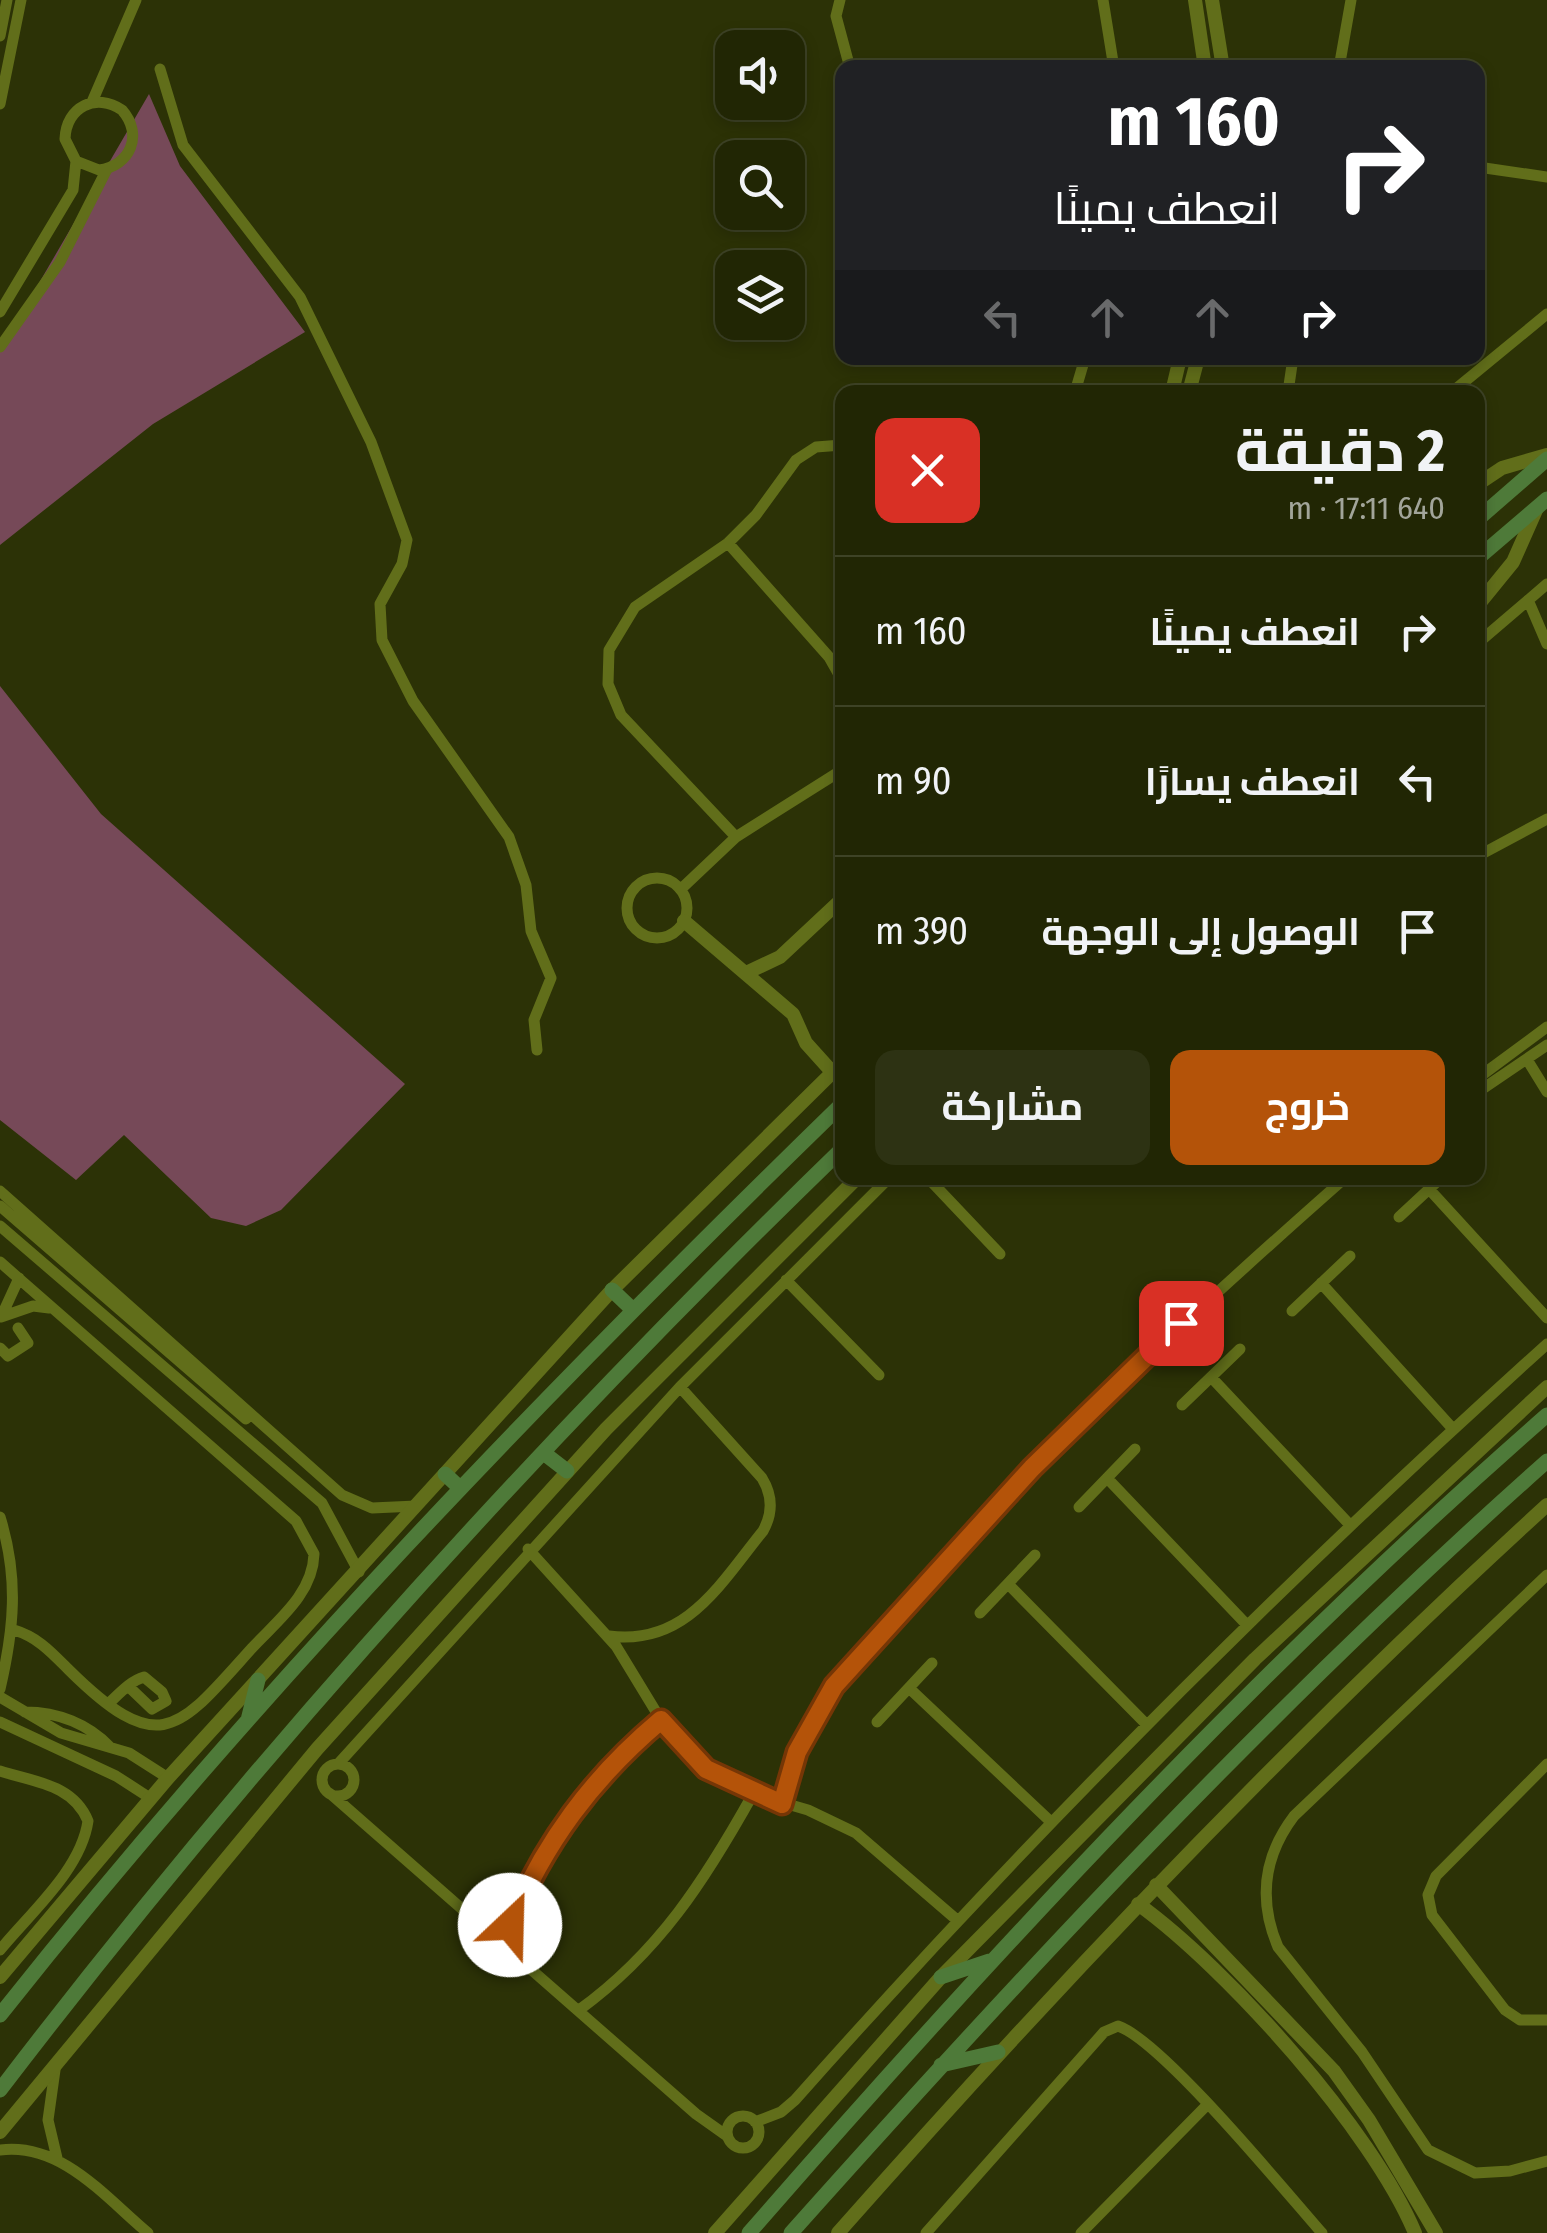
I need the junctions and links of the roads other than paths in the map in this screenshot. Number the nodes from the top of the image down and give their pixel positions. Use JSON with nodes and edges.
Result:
{"nodes":[{"id":1,"x":7,"y":0,"type":"edge"},
{"id":2,"x":22,"y":0,"type":"edge"},
{"id":3,"x":136,"y":0,"type":"edge"},
{"id":4,"x":840,"y":0,"type":"edge"},
{"id":5,"x":1103,"y":0,"type":"edge"},
{"id":6,"x":1195,"y":0,"type":"edge"},
{"id":7,"x":1212,"y":0,"type":"edge"},
{"id":8,"x":1351,"y":0,"type":"edge"},
{"id":9,"x":0,"y":36,"type":"edge"},
{"id":10,"x":848,"y":60,"type":"edge"},
{"id":11,"x":1110,"y":60,"type":"edge"},
{"id":12,"x":1205,"y":60,"type":"edge"},
{"id":13,"x":1222,"y":60,"type":"edge"},
{"id":14,"x":1340,"y":60,"type":"edge"},
{"id":15,"x":160,"y":68,"type":"dead end"},
{"id":16,"x":0,"y":100,"type":"edge"},
{"id":17,"x":92,"y":102,"type":"junction"},
{"id":18,"x":76,"y":161,"type":"junction"},
{"id":19,"x":1485,"y":168,"type":"edge"},
{"id":20,"x":107,"y":169,"type":"junction"},
{"id":21,"x":1547,"y":177,"type":"edge"},
{"id":22,"x":0,"y":312,"type":"edge"},
{"id":23,"x":1547,"y":314,"type":"edge"},
{"id":24,"x":0,"y":347,"type":"edge"},
{"id":25,"x":1485,"y":365,"type":"edge"},
{"id":26,"x":1485,"y":365,"type":"edge"},
{"id":27,"x":1461,"y":385,"type":"edge"},
{"id":28,"x":835,"y":446,"type":"edge"},
{"id":29,"x":1547,"y":457,"type":"edge"},
{"id":30,"x":1485,"y":479,"type":"edge"},
{"id":31,"x":1542,"y":503,"type":"edge"},
{"id":32,"x":1485,"y":513,"type":"edge"},
{"id":33,"x":728,"y":544,"type":"junction"},
{"id":34,"x":1485,"y":552,"type":"edge"},
{"id":35,"x":1547,"y":584,"type":"edge"},
{"id":36,"x":1485,"y":597,"type":"edge"},
{"id":37,"x":1528,"y":600,"type":"junction"},
{"id":38,"x":1485,"y":637,"type":"edge"},
{"id":39,"x":1547,"y":644,"type":"edge"},
{"id":40,"x":829,"y":657,"type":"junction"},
{"id":41,"x":835,"y":661,"type":"edge"},
{"id":42,"x":835,"y":668,"type":"edge"},
{"id":43,"x":835,"y":770,"type":"edge"},
{"id":44,"x":835,"y":775,"type":"edge"},
{"id":45,"x":829,"y":780,"type":"junction"},
{"id":46,"x":1546,"y":823,"type":"edge"},
{"id":47,"x":736,"y":837,"type":"junction"},
{"id":48,"x":1485,"y":853,"type":"edge"},
{"id":49,"x":681,"y":890,"type":"junction"},
{"id":50,"x":835,"y":906,"type":"edge"},
{"id":51,"x":684,"y":921,"type":"junction"},
{"id":52,"x":748,"y":972,"type":"junction"},
{"id":53,"x":1547,"y":1027,"type":"edge"},
{"id":54,"x":1547,"y":1046,"type":"edge"},
{"id":55,"x":537,"y":1050,"type":"dead end"},
{"id":56,"x":1528,"y":1061,"type":"junction"},
{"id":57,"x":835,"y":1066,"type":"edge"},
{"id":58,"x":835,"y":1071,"type":"edge"},
{"id":59,"x":1485,"y":1073,"type":"edge"},
{"id":60,"x":1485,"y":1088,"type":"edge"},
{"id":61,"x":1547,"y":1092,"type":"edge"},
{"id":62,"x":835,"y":1111,"type":"edge"},
{"id":63,"x":835,"y":1155,"type":"edge"},
{"id":64,"x":849,"y":1185,"type":"edge"},
{"id":65,"x":882,"y":1185,"type":"edge"},
{"id":66,"x":935,"y":1185,"type":"edge"},
{"id":67,"x":1335,"y":1185,"type":"edge"},
{"id":68,"x":1434,"y":1185,"type":"edge"},
{"id":69,"x":1429,"y":1189,"type":"junction"},
{"id":70,"x":0,"y":1191,"type":"edge"},
{"id":71,"x":0,"y":1206,"type":"edge"},
{"id":72,"x":1398,"y":1217,"type":"dead end"},
{"id":73,"x":0,"y":1226,"type":"edge"},
{"id":74,"x":1000,"y":1254,"type":"dead end"},
{"id":75,"x":1350,"y":1256,"type":"dead end"},
{"id":76,"x":0,"y":1262,"type":"edge"},
{"id":77,"x":19,"y":1278,"type":"junction"},
{"id":78,"x":786,"y":1280,"type":"junction"},
{"id":79,"x":1321,"y":1284,"type":"junction"},
{"id":80,"x":612,"y":1290,"type":"junction"},
{"id":81,"x":632,"y":1309,"type":"junction"},
{"id":82,"x":55,"y":1310,"type":"junction"},
{"id":83,"x":1292,"y":1311,"type":"dead end"},
{"id":84,"x":1,"y":1317,"type":"edge"},
{"id":85,"x":1547,"y":1318,"type":"edge"},
{"id":86,"x":18,"y":1328,"type":"dead end"},
{"id":87,"x":1547,"y":1344,"type":"edge"},
{"id":88,"x":0,"y":1348,"type":"edge"},
{"id":89,"x":1240,"y":1350,"type":"dead end"},
{"id":90,"x":878,"y":1375,"type":"dead end"},
{"id":91,"x":1211,"y":1377,"type":"junction"},
{"id":92,"x":680,"y":1387,"type":"junction"},
{"id":93,"x":1547,"y":1387,"type":"edge"},
{"id":94,"x":1182,"y":1405,"type":"dead end"},
{"id":95,"x":1547,"y":1415,"type":"edge"},
{"id":96,"x":1453,"y":1429,"type":"junction"},
{"id":97,"x":1134,"y":1450,"type":"dead end"},
{"id":98,"x":545,"y":1454,"type":"junction"},
{"id":99,"x":1547,"y":1461,"type":"edge"},
{"id":100,"x":567,"y":1472,"type":"junction"},
{"id":101,"x":445,"y":1474,"type":"junction"},
{"id":102,"x":1108,"y":1478,"type":"junction"},
{"id":103,"x":460,"y":1488,"type":"junction"},
{"id":104,"x":1547,"y":1504,"type":"edge"},
{"id":105,"x":416,"y":1506,"type":"junction"},
{"id":106,"x":1079,"y":1507,"type":"dead end"},
{"id":107,"x":0,"y":1518,"type":"edge"},
{"id":108,"x":405,"y":1518,"type":"junction"},
{"id":109,"x":1350,"y":1524,"type":"junction"},
{"id":110,"x":528,"y":1549,"type":"junction"},
{"id":111,"x":1035,"y":1555,"type":"dead end"},
{"id":112,"x":358,"y":1572,"type":"junction"},
{"id":113,"x":1547,"y":1575,"type":"edge"},
{"id":114,"x":1008,"y":1584,"type":"junction"},
{"id":115,"x":980,"y":1613,"type":"dead end"},
{"id":116,"x":1246,"y":1624,"type":"junction"},
{"id":117,"x":14,"y":1630,"type":"junction"},
{"id":118,"x":609,"y":1636,"type":"junction"},
{"id":119,"x":932,"y":1664,"type":"dead end"},
{"id":120,"x":258,"y":1680,"type":"junction"},
{"id":121,"x":128,"y":1686,"type":"dead end"},
{"id":122,"x":909,"y":1688,"type":"junction"},
{"id":123,"x":0,"y":1690,"type":"edge"},
{"id":124,"x":0,"y":1698,"type":"edge"},
{"id":125,"x":108,"y":1704,"type":"junction"},
{"id":126,"x":661,"y":1720,"type":"junction"},
{"id":127,"x":0,"y":1722,"type":"edge"},
{"id":128,"x":877,"y":1722,"type":"dead end"},
{"id":129,"x":1146,"y":1724,"type":"junction"},
{"id":130,"x":247,"y":1725,"type":"junction"},
{"id":131,"x":128,"y":1754,"type":"junction"},
{"id":132,"x":338,"y":1763,"type":"junction"},
{"id":133,"x":1545,"y":1767,"type":"edge"},
{"id":134,"x":0,"y":1772,"type":"edge"},
{"id":135,"x":116,"y":1776,"type":"junction"},
{"id":136,"x":168,"y":1778,"type":"junction"},
{"id":137,"x":753,"y":1794,"type":"junction"},
{"id":138,"x":332,"y":1796,"type":"junction"},
{"id":139,"x":150,"y":1798,"type":"junction"},
{"id":140,"x":782,"y":1804,"type":"junction"},
{"id":141,"x":1051,"y":1822,"type":"junction"},
{"id":142,"x":1156,"y":1885,"type":"junction"},
{"id":143,"x":1138,"y":1904,"type":"junction"},
{"id":144,"x":957,"y":1920,"type":"junction"},
{"id":145,"x":503,"y":1944,"type":"junction"},
{"id":146,"x":0,"y":1950,"type":"edge"},
{"id":147,"x":992,"y":1959,"type":"junction"},
{"id":148,"x":940,"y":1977,"type":"junction"},
{"id":149,"x":0,"y":1978,"type":"edge"},
{"id":150,"x":579,"y":2010,"type":"junction"},
{"id":151,"x":0,"y":2015,"type":"edge"},
{"id":152,"x":1547,"y":2020,"type":"edge"},
{"id":153,"x":998,"y":2052,"type":"junction"},
{"id":154,"x":941,"y":2064,"type":"junction"},
{"id":155,"x":57,"y":2066,"type":"junction"},
{"id":156,"x":0,"y":2090,"type":"edge"},
{"id":157,"x":1207,"y":2105,"type":"junction"},
{"id":158,"x":756,"y":2122,"type":"junction"},
{"id":159,"x":0,"y":2132,"type":"edge"},
{"id":160,"x":728,"y":2136,"type":"junction"},
{"id":161,"x":0,"y":2150,"type":"edge"},
{"id":162,"x":57,"y":2158,"type":"junction"},
{"id":163,"x":1547,"y":2161,"type":"edge"},
{"id":164,"x":1312,"y":2222,"type":"junction"},
{"id":165,"x":148,"y":2233,"type":"edge"},
{"id":166,"x":715,"y":2233,"type":"edge"},
{"id":167,"x":749,"y":2233,"type":"edge"},
{"id":168,"x":791,"y":2233,"type":"edge"},
{"id":169,"x":838,"y":2233,"type":"edge"},
{"id":170,"x":926,"y":2233,"type":"edge"},
{"id":171,"x":1081,"y":2233,"type":"edge"},
{"id":172,"x":1299,"y":2233,"type":"edge"},
{"id":173,"x":1322,"y":2233,"type":"edge"},
{"id":174,"x":1414,"y":2233,"type":"edge"},
{"id":175,"x":1436,"y":2233,"type":"edge"}],
"edges":[{"from":1,"to":9,"type":"street"},
{"from":2,"to":16,"type":"street"},
{"from":3,"to":17,"type":"street"},
{"from":4,"to":10,"type":"street"},
{"from":5,"to":11,"type":"street"},
{"from":6,"to":12,"type":"street"},
{"from":7,"to":13,"type":"street"},
{"from":8,"to":14,"type":"street"},
{"from":15,"to":55,"type":"street"},
{"from":17,"to":18,"type":"street"},
{"from":17,"to":20,"type":"street"},
{"from":18,"to":20,"type":"street"},
{"from":18,"to":22,"type":"street"},
{"from":19,"to":21,"type":"street"},
{"from":20,"to":24,"type":"street"},
{"from":23,"to":25,"type":"street"},
{"from":26,"to":27,"type":"street"},
{"from":28,"to":33,"type":"street"},
{"from":29,"to":30,"type":"street"},
{"from":29,"to":32,"type":"main road"},
{"from":31,"to":34,"type":"main road"},
{"from":31,"to":36,"type":"street"},
{"from":33,"to":40,"type":"street"},
{"from":33,"to":47,"type":"street"},
{"from":35,"to":37,"type":"street"},
{"from":37,"to":38,"type":"street"},
{"from":37,"to":39,"type":"street"},
{"from":40,"to":41,"type":"street"},
{"from":40,"to":42,"type":"street"},
{"from":43,"to":45,"type":"street"},
{"from":44,"to":45,"type":"street"},
{"from":45,"to":47,"type":"street"},
{"from":46,"to":48,"type":"street"},
{"from":47,"to":49,"type":"street"},
{"from":49,"to":51,"type":"street"},
{"from":49,"to":51,"type":"street"},
{"from":50,"to":52,"type":"street"},
{"from":51,"to":52,"type":"street"},
{"from":52,"to":57,"type":"street"},
{"from":53,"to":59,"type":"street"},
{"from":54,"to":56,"type":"street"},
{"from":56,"to":60,"type":"street"},
{"from":56,"to":61,"type":"street"},
{"from":58,"to":80,"type":"street"},
{"from":62,"to":81,"type":"main road"},
{"from":63,"to":98,"type":"main road"},
{"from":64,"to":100,"type":"street"},
{"from":65,"to":78,"type":"street"},
{"from":66,"to":74,"type":"street"},
{"from":67,"to":140,"type":"street"},
{"from":68,"to":69,"type":"street"},
{"from":69,"to":72,"type":"street"},
{"from":69,"to":85,"type":"street"},
{"from":70,"to":105,"type":"street"},
{"from":71,"to":108,"type":"street"},
{"from":73,"to":112,"type":"street"},
{"from":75,"to":79,"type":"street"},
{"from":76,"to":77,"type":"street"},
{"from":77,"to":82,"type":"street"},
{"from":77,"to":84,"type":"street"},
{"from":78,"to":90,"type":"street"},
{"from":78,"to":92,"type":"street"},
{"from":79,"to":83,"type":"street"},
{"from":79,"to":96,"type":"street"},
{"from":80,"to":81,"type":"main road"},
{"from":80,"to":101,"type":"street"},
{"from":81,"to":103,"type":"main road"},
{"from":82,"to":84,"type":"street"},
{"from":82,"to":125,"type":"street"},
{"from":86,"to":88,"type":"street"},
{"from":87,"to":96,"type":"street"},
{"from":89,"to":91,"type":"street"},
{"from":91,"to":94,"type":"street"},
{"from":91,"to":109,"type":"street"},
{"from":92,"to":110,"type":"street"},
{"from":92,"to":118,"type":"street"},
{"from":93,"to":148,"type":"street"},
{"from":95,"to":147,"type":"main road"},
{"from":96,"to":109,"type":"street"},
{"from":97,"to":102,"type":"street"},
{"from":98,"to":100,"type":"main road"},
{"from":98,"to":156,"type":"main road"},
{"from":99,"to":154,"type":"main road"},
{"from":100,"to":155,"type":"street"},
{"from":101,"to":103,"type":"main road"},
{"from":101,"to":105,"type":"street"},
{"from":102,"to":106,"type":"street"},
{"from":102,"to":116,"type":"street"},
{"from":103,"to":130,"type":"main road"},
{"from":104,"to":142,"type":"street"},
{"from":105,"to":108,"type":"street"},
{"from":107,"to":117,"type":"street"},
{"from":108,"to":112,"type":"street"},
{"from":109,"to":116,"type":"street"},
{"from":110,"to":118,"type":"street"},
{"from":110,"to":132,"type":"street"},
{"from":111,"to":114,"type":"street"},
{"from":112,"to":120,"type":"street"},
{"from":113,"to":163,"type":"street"},
{"from":114,"to":115,"type":"street"},
{"from":114,"to":129,"type":"street"},
{"from":116,"to":129,"type":"street"},
{"from":117,"to":123,"type":"street"},
{"from":117,"to":125,"type":"street"},
{"from":118,"to":126,"type":"street"},
{"from":119,"to":122,"type":"street"},
{"from":120,"to":130,"type":"main road"},
{"from":120,"to":136,"type":"street"},
{"from":121,"to":125,"type":"street"},
{"from":122,"to":128,"type":"street"},
{"from":122,"to":141,"type":"street"},
{"from":124,"to":131,"type":"street"},
{"from":126,"to":137,"type":"street"},
{"from":126,"to":145,"type":"street"},
{"from":127,"to":135,"type":"street"},
{"from":129,"to":141,"type":"street"},
{"from":130,"to":151,"type":"main road"},
{"from":131,"to":135,"type":"street"},
{"from":131,"to":136,"type":"street"},
{"from":132,"to":138,"type":"street"},
{"from":132,"to":138,"type":"street"},
{"from":133,"to":152,"type":"street"},
{"from":134,"to":146,"type":"street"},
{"from":135,"to":139,"type":"street"},
{"from":136,"to":139,"type":"street"},
{"from":137,"to":140,"type":"street"},
{"from":137,"to":150,"type":"street"},
{"from":138,"to":145,"type":"street"},
{"from":139,"to":149,"type":"street"},
{"from":140,"to":144,"type":"street"},
{"from":141,"to":144,"type":"street"},
{"from":142,"to":143,"type":"street"},
{"from":142,"to":175,"type":"street"},
{"from":143,"to":153,"type":"street"},
{"from":143,"to":174,"type":"street"},
{"from":144,"to":158,"type":"street"},
{"from":145,"to":150,"type":"street"},
{"from":147,"to":148,"type":"main road"},
{"from":147,"to":167,"type":"main road"},
{"from":148,"to":166,"type":"street"},
{"from":150,"to":160,"type":"street"},
{"from":153,"to":154,"type":"main road"},
{"from":153,"to":169,"type":"street"},
{"from":154,"to":168,"type":"main road"},
{"from":155,"to":159,"type":"street"},
{"from":155,"to":162,"type":"street"},
{"from":157,"to":164,"type":"street"},
{"from":157,"to":170,"type":"street"},
{"from":157,"to":171,"type":"street"},
{"from":158,"to":160,"type":"street"},
{"from":158,"to":160,"type":"street"},
{"from":161,"to":162,"type":"street"},
{"from":162,"to":165,"type":"street"},
{"from":164,"to":172,"type":"street"},
{"from":164,"to":173,"type":"street"}]}
